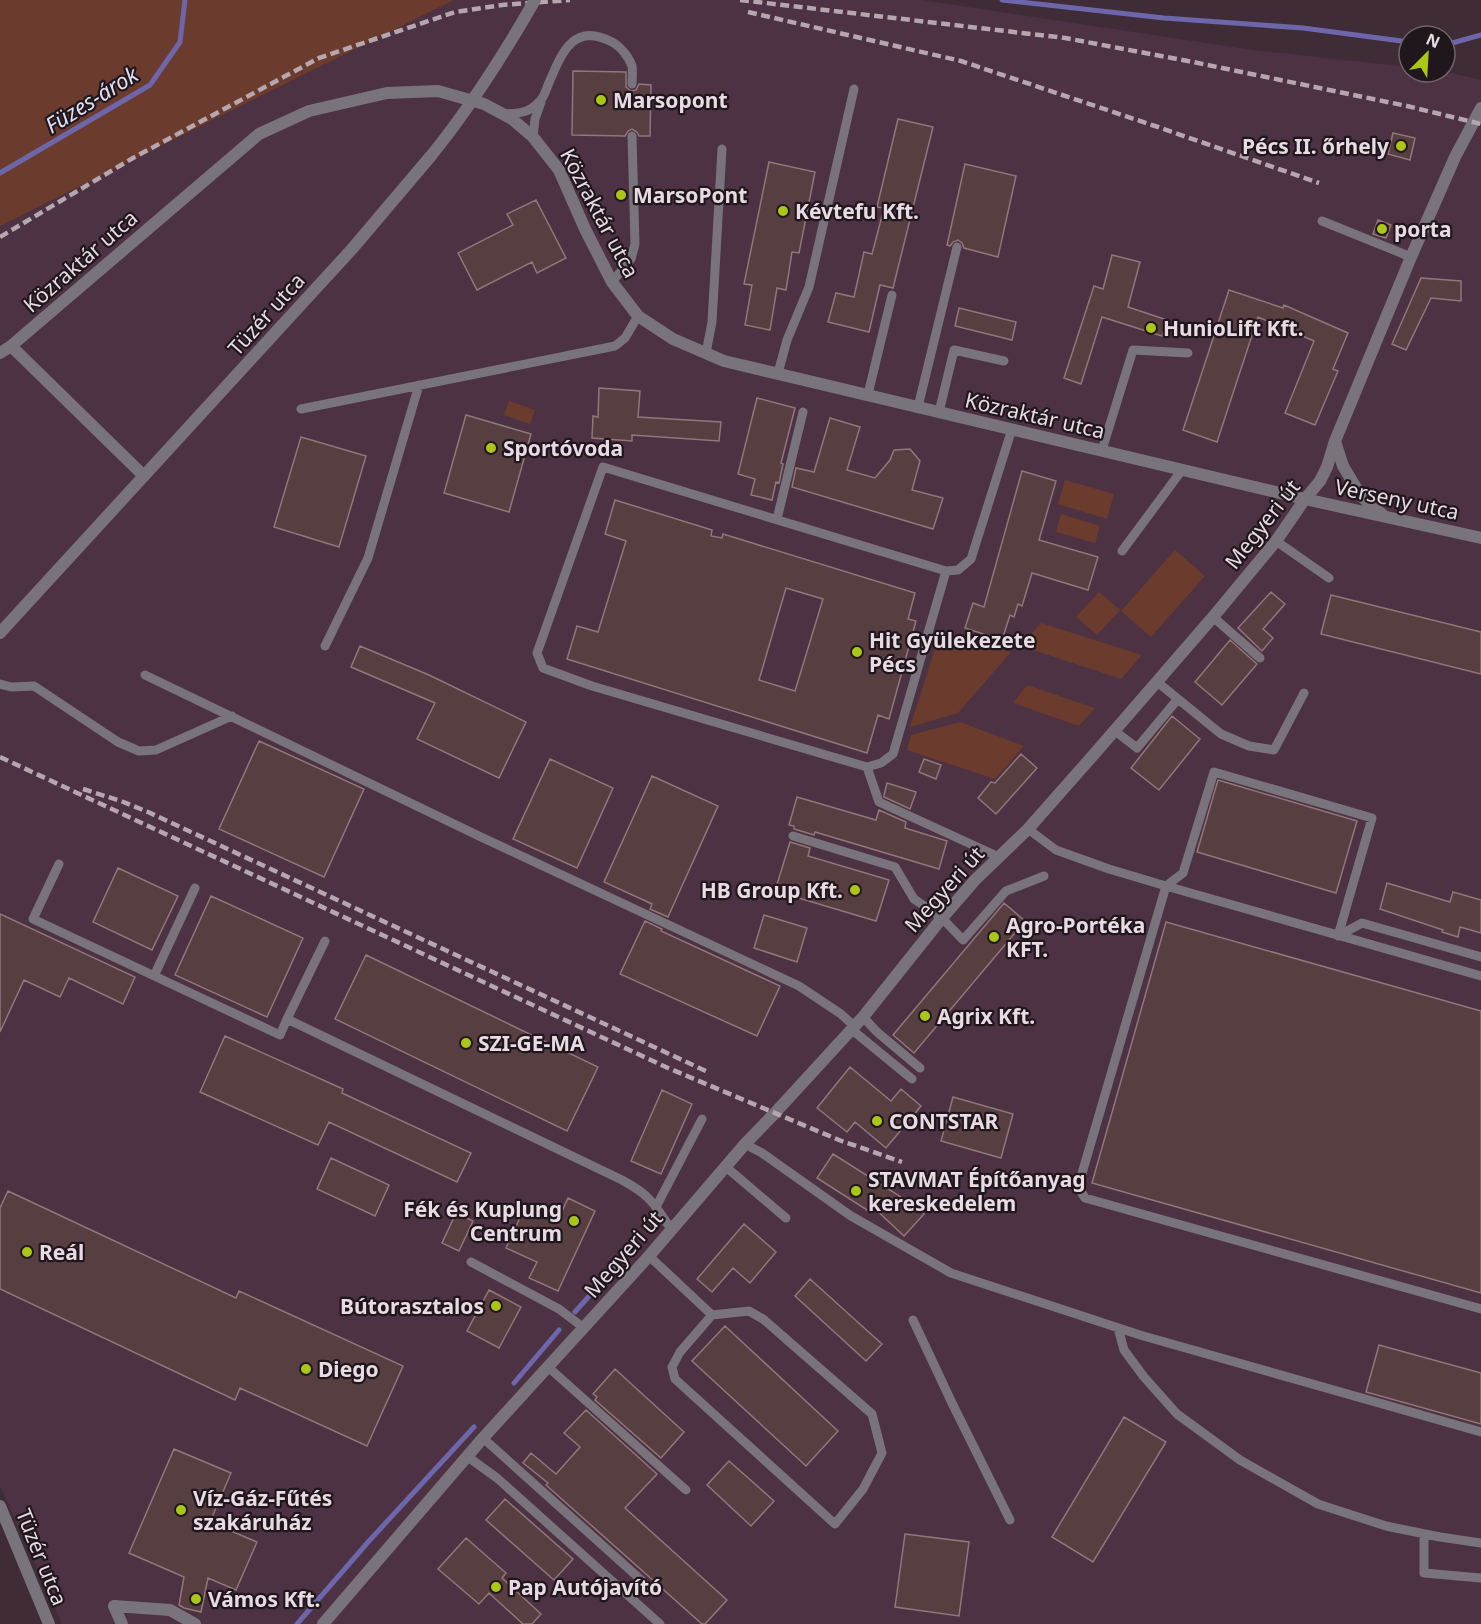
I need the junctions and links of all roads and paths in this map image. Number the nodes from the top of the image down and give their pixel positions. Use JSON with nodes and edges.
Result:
{"nodes":[{"id":1,"x":535,"y":0,"type":"edge"},
{"id":2,"x":632,"y":84,"type":"dead end"},
{"id":3,"x":854,"y":89,"type":"dead end"},
{"id":4,"x":542,"y":99,"type":"junction"},
{"id":5,"x":1481,"y":108,"type":"edge"},
{"id":6,"x":503,"y":114,"type":"junction"},
{"id":7,"x":632,"y":136,"type":"dead end"},
{"id":8,"x":533,"y":137,"type":"junction"},
{"id":9,"x":722,"y":149,"type":"dead end"},
{"id":10,"x":1322,"y":221,"type":"dead end"},
{"id":11,"x":957,"y":247,"type":"dead end"},
{"id":12,"x":1411,"y":257,"type":"junction"},
{"id":13,"x":612,"y":282,"type":"junction"},
{"id":14,"x":892,"y":295,"type":"dead end"},
{"id":15,"x":638,"y":316,"type":"junction"},
{"id":16,"x":5,"y":349,"type":"edge"},
{"id":17,"x":706,"y":353,"type":"junction"},
{"id":18,"x":1188,"y":353,"type":"dead end"},
{"id":19,"x":1004,"y":362,"type":"dead end"},
{"id":20,"x":778,"y":373,"type":"junction"},
{"id":21,"x":419,"y":385,"type":"junction"},
{"id":22,"x":868,"y":394,"type":"junction"},
{"id":23,"x":918,"y":407,"type":"junction"},
{"id":24,"x":301,"y":409,"type":"dead end"},
{"id":25,"x":803,"y":412,"type":"dead end"},
{"id":26,"x":939,"y":412,"type":"junction"},
{"id":27,"x":1012,"y":429,"type":"junction"},
{"id":28,"x":1335,"y":441,"type":"junction"},
{"id":29,"x":1102,"y":450,"type":"junction"},
{"id":30,"x":994,"y":451,"type":"dead end"},
{"id":31,"x":1004,"y":454,"type":"junction"},
{"id":32,"x":1182,"y":470,"type":"junction"},
{"id":33,"x":144,"y":476,"type":"junction"},
{"id":34,"x":1305,"y":499,"type":"junction"},
{"id":35,"x":1386,"y":517,"type":"junction"},
{"id":36,"x":777,"y":519,"type":"junction"},
{"id":37,"x":1481,"y":538,"type":"edge"},
{"id":38,"x":1276,"y":540,"type":"junction"},
{"id":39,"x":1122,"y":551,"type":"dead end"},
{"id":40,"x":946,"y":571,"type":"junction"},
{"id":41,"x":1329,"y":578,"type":"dead end"},
{"id":42,"x":1213,"y":617,"type":"junction"},
{"id":43,"x":0,"y":633,"type":"edge"},
{"id":44,"x":325,"y":646,"type":"dead end"},
{"id":45,"x":1260,"y":658,"type":"dead end"},
{"id":46,"x":145,"y":675,"type":"dead end"},
{"id":47,"x":1156,"y":681,"type":"junction"},
{"id":48,"x":0,"y":684,"type":"edge"},
{"id":49,"x":1304,"y":693,"type":"dead end"},
{"id":50,"x":1177,"y":700,"type":"junction"},
{"id":51,"x":232,"y":717,"type":"junction"},
{"id":52,"x":1115,"y":730,"type":"junction"},
{"id":53,"x":867,"y":767,"type":"junction"},
{"id":54,"x":1028,"y":829,"type":"junction"},
{"id":55,"x":793,"y":836,"type":"dead end"},
{"id":56,"x":999,"y":857,"type":"junction"},
{"id":57,"x":59,"y":864,"type":"dead end"},
{"id":58,"x":1044,"y":876,"type":"dead end"},
{"id":59,"x":1166,"y":886,"type":"junction"},
{"id":60,"x":195,"y":888,"type":"dead end"},
{"id":61,"x":942,"y":918,"type":"junction"},
{"id":62,"x":1338,"y":936,"type":"junction"},
{"id":63,"x":325,"y":941,"type":"dead end"},
{"id":64,"x":1481,"y":957,"type":"edge"},
{"id":65,"x":154,"y":976,"type":"junction"},
{"id":66,"x":1481,"y":976,"type":"edge"},
{"id":67,"x":287,"y":1019,"type":"junction"},
{"id":68,"x":856,"y":1024,"type":"junction"},
{"id":69,"x":920,"y":1068,"type":"dead end"},
{"id":70,"x":912,"y":1079,"type":"dead end"},
{"id":71,"x":702,"y":1119,"type":"dead end"},
{"id":72,"x":745,"y":1144,"type":"junction"},
{"id":73,"x":726,"y":1167,"type":"junction"},
{"id":74,"x":656,"y":1207,"type":"junction"},
{"id":75,"x":786,"y":1218,"type":"dead end"},
{"id":76,"x":671,"y":1229,"type":"junction"},
{"id":77,"x":650,"y":1256,"type":"junction"},
{"id":78,"x":471,"y":1262,"type":"dead end"},
{"id":79,"x":1481,"y":1310,"type":"edge"},
{"id":80,"x":712,"y":1315,"type":"junction"},
{"id":81,"x":913,"y":1320,"type":"dead end"},
{"id":82,"x":584,"y":1328,"type":"junction"},
{"id":83,"x":1118,"y":1328,"type":"junction"},
{"id":84,"x":548,"y":1367,"type":"junction"},
{"id":85,"x":1481,"y":1432,"type":"edge"},
{"id":86,"x":483,"y":1438,"type":"junction"},
{"id":87,"x":468,"y":1457,"type":"junction"},
{"id":88,"x":686,"y":1490,"type":"dead end"},
{"id":89,"x":0,"y":1506,"type":"edge"},
{"id":90,"x":1010,"y":1520,"type":"dead end"},
{"id":91,"x":1424,"y":1534,"type":"junction"},
{"id":92,"x":1481,"y":1543,"type":"edge"},
{"id":93,"x":1481,"y":1578,"type":"edge"},
{"id":94,"x":649,"y":1587,"type":"dead end"},
{"id":95,"x":49,"y":1624,"type":"edge"},
{"id":96,"x":122,"y":1624,"type":"edge"},
{"id":97,"x":195,"y":1624,"type":"edge"},
{"id":98,"x":323,"y":1624,"type":"edge"},
{"id":99,"x":660,"y":1624,"type":"edge"}],
"edges":[{"from":1,"to":33,"type":"street","name":"Tüzér utca","bridge":true},
{"from":2,"to":4,"type":"lane"},
{"from":3,"to":20,"type":"lane"},
{"from":4,"to":6,"type":"lane"},
{"from":4,"to":8,"type":"lane"},
{"from":5,"to":12,"type":"street","name":"Megyeri út"},
{"from":6,"to":8,"type":"street","name":"Közraktár utca"},
{"from":6,"to":16,"type":"street","name":"Közraktár utca"},
{"from":7,"to":13,"type":"lane"},
{"from":8,"to":13,"type":"street","name":"Közraktár utca"},
{"from":9,"to":17,"type":"lane"},
{"from":10,"to":12,"type":"lane"},
{"from":11,"to":23,"type":"lane"},
{"from":12,"to":28,"type":"street","name":"Megyeri út"},
{"from":13,"to":15,"type":"street","name":"Közraktár utca"},
{"from":14,"to":22,"type":"lane"},
{"from":15,"to":17,"type":"street","name":"Közraktár utca"},
{"from":15,"to":21,"type":"lane"},
{"from":16,"to":33,"type":"street"},
{"from":17,"to":20,"type":"street","name":"Közraktár utca"},
{"from":18,"to":29,"type":"lane"},
{"from":19,"to":26,"type":"lane"},
{"from":20,"to":22,"type":"street","name":"Közraktár utca"},
{"from":21,"to":24,"type":"lane"},
{"from":21,"to":44,"type":"lane"},
{"from":22,"to":23,"type":"street","name":"Közraktár utca"},
{"from":23,"to":26,"type":"street","name":"Közraktár utca"},
{"from":25,"to":36,"type":"lane"},
{"from":26,"to":27,"type":"street","name":"Közraktár utca"},
{"from":27,"to":29,"type":"street","name":"Közraktár utca"},
{"from":27,"to":31,"type":"lane"},
{"from":28,"to":34,"type":"street","name":"Megyeri út"},
{"from":28,"to":35,"type":"street"},
{"from":29,"to":32,"type":"street","name":"Közraktár utca"},
{"from":30,"to":31,"type":"lane"},
{"from":31,"to":40,"type":"lane"},
{"from":32,"to":34,"type":"street","name":"Közraktár utca"},
{"from":32,"to":39,"type":"lane"},
{"from":33,"to":43,"type":"street","name":"Tüzér utca"},
{"from":34,"to":35,"type":"street","name":"Verseny utca"},
{"from":34,"to":38,"type":"street","name":"Megyeri út"},
{"from":35,"to":37,"type":"street","name":"Verseny utca"},
{"from":36,"to":40,"type":"lane"},
{"from":36,"to":53,"type":"lane"},
{"from":38,"to":41,"type":"lane"},
{"from":38,"to":42,"type":"street","name":"Megyeri út"},
{"from":40,"to":53,"type":"lane"},
{"from":42,"to":45,"type":"lane"},
{"from":42,"to":47,"type":"street","name":"Megyeri út"},
{"from":46,"to":51,"type":"lane"},
{"from":47,"to":50,"type":"lane"},
{"from":47,"to":52,"type":"street","name":"Megyeri út"},
{"from":48,"to":51,"type":"lane"},
{"from":49,"to":50,"type":"lane"},
{"from":50,"to":52,"type":"lane"},
{"from":51,"to":68,"type":"lane"},
{"from":52,"to":54,"type":"street","name":"Megyeri út"},
{"from":53,"to":56,"type":"lane"},
{"from":54,"to":56,"type":"street","name":"Megyeri út"},
{"from":54,"to":59,"type":"lane"},
{"from":55,"to":61,"type":"lane"},
{"from":56,"to":61,"type":"street","name":"Megyeri út"},
{"from":57,"to":65,"type":"lane"},
{"from":58,"to":61,"type":"lane"},
{"from":59,"to":62,"type":"lane"},
{"from":59,"to":62,"type":"lane"},
{"from":59,"to":79,"type":"lane"},
{"from":60,"to":65,"type":"lane"},
{"from":61,"to":68,"type":"street","name":"Megyeri út"},
{"from":62,"to":64,"type":"lane"},
{"from":62,"to":66,"type":"lane"},
{"from":63,"to":67,"type":"lane"},
{"from":65,"to":67,"type":"lane"},
{"from":67,"to":74,"type":"lane"},
{"from":68,"to":69,"type":"lane"},
{"from":68,"to":70,"type":"lane"},
{"from":68,"to":72,"type":"street","name":"Megyeri út"},
{"from":71,"to":74,"type":"lane"},
{"from":72,"to":73,"type":"street","name":"Megyeri út"},
{"from":72,"to":83,"type":"lane"},
{"from":73,"to":75,"type":"lane"},
{"from":73,"to":76,"type":"street","name":"Megyeri út"},
{"from":74,"to":76,"type":"lane"},
{"from":76,"to":77,"type":"street","name":"Megyeri út"},
{"from":77,"to":80,"type":"lane"},
{"from":77,"to":82,"type":"street","name":"Megyeri út"},
{"from":78,"to":82,"type":"lane"},
{"from":80,"to":80,"type":"lane"},
{"from":81,"to":90,"type":"lane"},
{"from":82,"to":84,"type":"street","name":"Megyeri út"},
{"from":83,"to":85,"type":"lane"},
{"from":83,"to":91,"type":"lane"},
{"from":84,"to":86,"type":"street","name":"Megyeri út"},
{"from":84,"to":88,"type":"lane"},
{"from":86,"to":87,"type":"street","name":"Megyeri út"},
{"from":86,"to":94,"type":"lane"},
{"from":87,"to":98,"type":"street","name":"Megyeri út"},
{"from":87,"to":99,"type":"lane"},
{"from":89,"to":95,"type":"street","name":"Tüzér utca"},
{"from":91,"to":92,"type":"lane"},
{"from":91,"to":93,"type":"lane"},
{"from":96,"to":97,"type":"street"}]}
